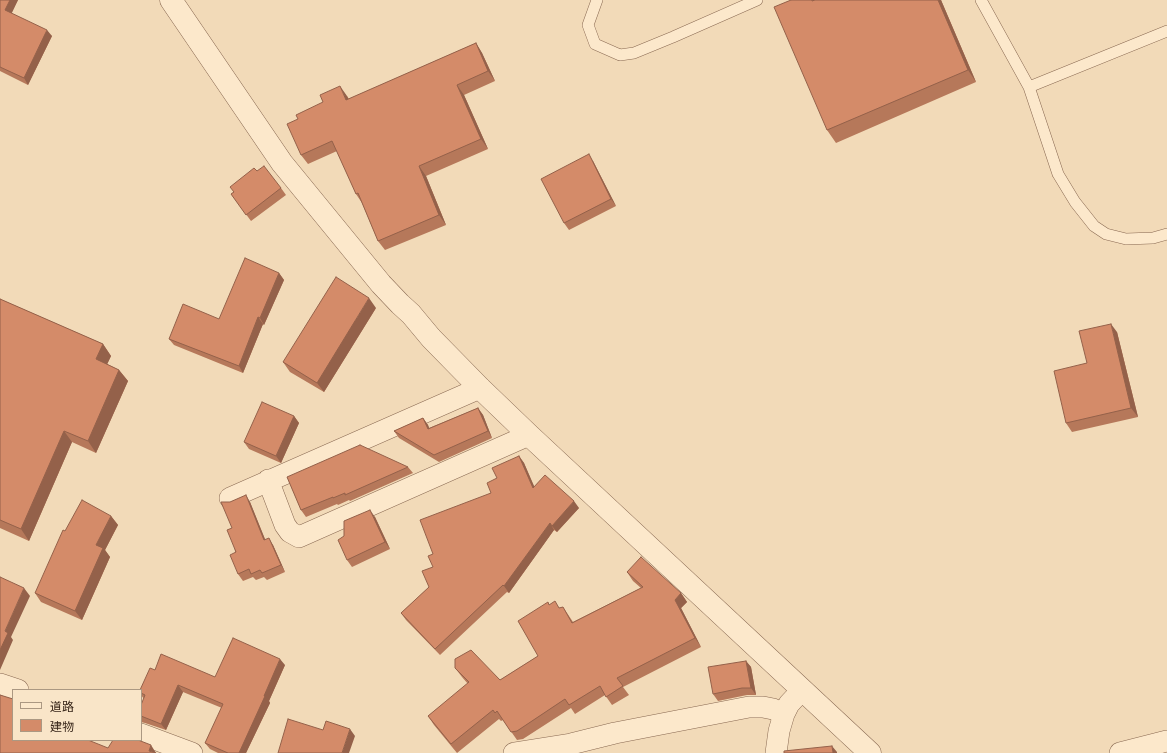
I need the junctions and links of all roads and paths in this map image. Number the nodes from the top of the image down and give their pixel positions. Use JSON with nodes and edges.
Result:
{"nodes":[{"id":1,"x":171,"y":0,"type":"edge"},
{"id":2,"x":597,"y":0,"type":"edge"},
{"id":3,"x":757,"y":0,"type":"edge"},
{"id":4,"x":981,"y":0,"type":"edge"},
{"id":5,"x":1167,"y":31,"type":"edge"},
{"id":6,"x":1029,"y":87,"type":"junction"},
{"id":7,"x":1167,"y":234,"type":"edge"},
{"id":8,"x":480,"y":388,"type":"junction"},
{"id":9,"x":530,"y":435,"type":"junction"},
{"id":10,"x":268,"y":480,"type":"junction"},
{"id":11,"x":230,"y":498,"type":"dead end"},
{"id":12,"x":0,"y":684,"type":"edge"},
{"id":13,"x":15,"y":689,"type":"edge"},
{"id":14,"x":802,"y":690,"type":"junction"},
{"id":15,"x":784,"y":714,"type":"junction"},
{"id":16,"x":142,"y":734,"type":"edge"},
{"id":17,"x":1167,"y":741,"type":"edge"},
{"id":18,"x":192,"y":753,"type":"edge"},
{"id":19,"x":514,"y":753,"type":"edge"},
{"id":20,"x":776,"y":753,"type":"edge"},
{"id":21,"x":870,"y":753,"type":"edge"},
{"id":22,"x":1120,"y":753,"type":"edge"}],
"edges":[{"from":1,"to":8,"type":"street"},
{"from":2,"to":3,"type":"lane"},
{"from":4,"to":6,"type":"lane"},
{"from":5,"to":6,"type":"lane"},
{"from":6,"to":7,"type":"lane"},
{"from":8,"to":9,"type":"street"},
{"from":8,"to":10,"type":"street"},
{"from":9,"to":10,"type":"street"},
{"from":9,"to":14,"type":"street"},
{"from":10,"to":11,"type":"street"},
{"from":12,"to":13,"type":"street"},
{"from":14,"to":15,"type":"street"},
{"from":14,"to":21,"type":"street"},
{"from":15,"to":19,"type":"street"},
{"from":15,"to":20,"type":"street"},
{"from":16,"to":18,"type":"street"},
{"from":17,"to":22,"type":"street"}]}
